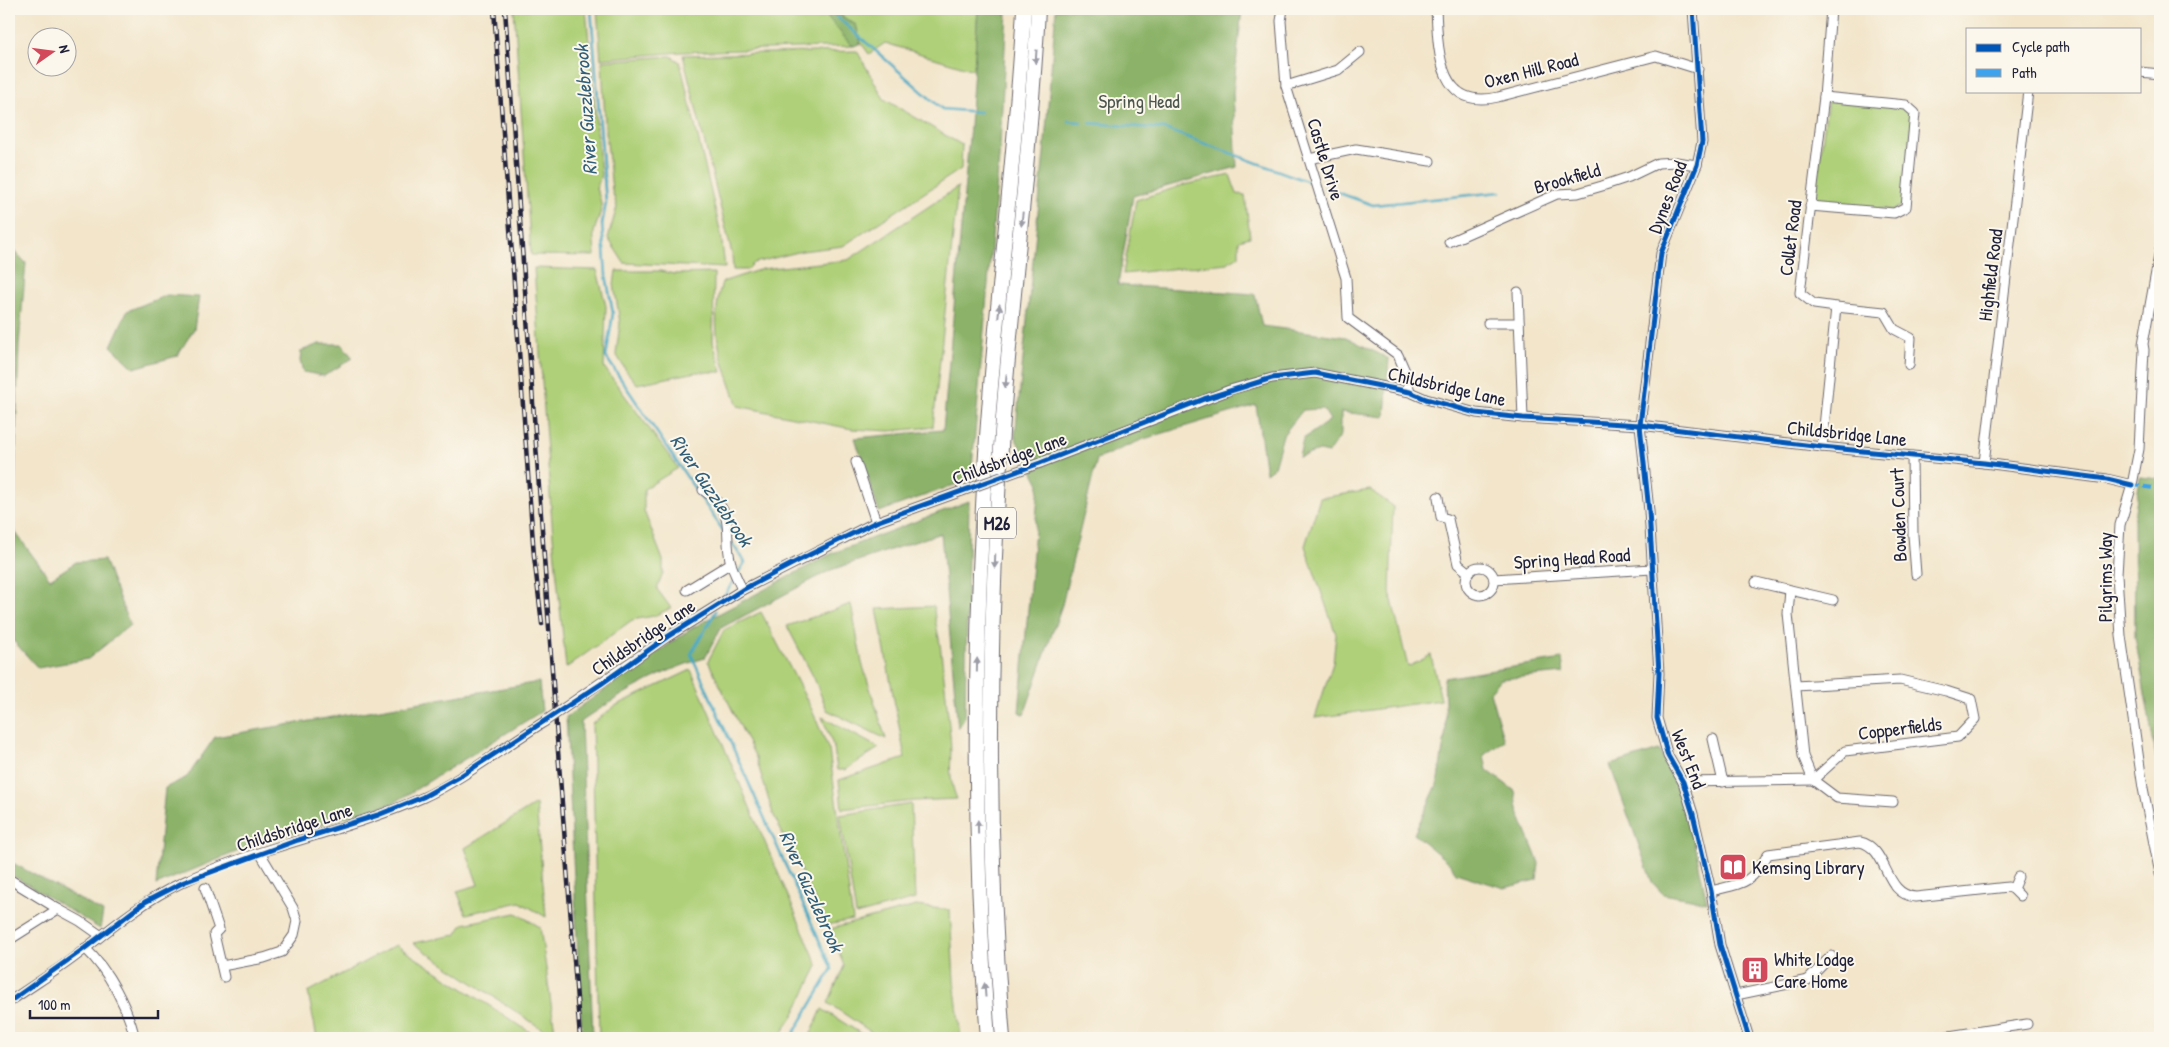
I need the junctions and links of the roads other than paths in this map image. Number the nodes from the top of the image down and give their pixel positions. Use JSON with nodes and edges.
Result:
{"nodes":[{"id":1,"x":1024,"y":9,"type":"edge"},
{"id":2,"x":1038,"y":9,"type":"edge"},
{"id":3,"x":1283,"y":9,"type":"edge"},
{"id":4,"x":1436,"y":9,"type":"edge"},
{"id":5,"x":1694,"y":9,"type":"edge"},
{"id":6,"x":1831,"y":9,"type":"edge"},
{"id":7,"x":1360,"y":52,"type":"dead end"},
{"id":8,"x":1698,"y":69,"type":"junction"},
{"id":9,"x":2142,"y":72,"type":"edge"},
{"id":10,"x":2160,"y":74,"type":"edge"},
{"id":11,"x":1286,"y":86,"type":"junction"},
{"id":12,"x":2028,"y":92,"type":"edge"},
{"id":13,"x":1824,"y":97,"type":"junction"},
{"id":14,"x":1309,"y":160,"type":"junction"},
{"id":15,"x":1430,"y":161,"type":"dead end"},
{"id":16,"x":1697,"y":165,"type":"junction"},
{"id":17,"x":1810,"y":206,"type":"junction"},
{"id":18,"x":1449,"y":242,"type":"dead end"},
{"id":19,"x":2160,"y":250,"type":"edge"},
{"id":20,"x":1518,"y":292,"type":"dead end"},
{"id":21,"x":1836,"y":307,"type":"junction"},
{"id":22,"x":1348,"y":318,"type":"joint"},
{"id":23,"x":1520,"y":322,"type":"junction"},
{"id":24,"x":1488,"y":323,"type":"dead end"},
{"id":25,"x":1909,"y":365,"type":"dead end"},
{"id":26,"x":1410,"y":392,"type":"junction"},
{"id":27,"x":1522,"y":418,"type":"junction"},
{"id":28,"x":1640,"y":425,"type":"junction"},
{"id":29,"x":1822,"y":447,"type":"junction"},
{"id":30,"x":1912,"y":456,"type":"junction"},
{"id":31,"x":856,"y":462,"type":"dead end"},
{"id":32,"x":1984,"y":463,"type":"junction"},
{"id":33,"x":2132,"y":485,"type":"junction"},
{"id":34,"x":703,"y":490,"type":"dead end"},
{"id":35,"x":1438,"y":497,"type":"dead end"},
{"id":36,"x":876,"y":522,"type":"junction"},
{"id":37,"x":731,"y":564,"type":"junction"},
{"id":38,"x":1652,"y":569,"type":"junction"},
{"id":39,"x":1469,"y":573,"type":"junction"},
{"id":40,"x":1916,"y":574,"type":"dead end"},
{"id":41,"x":1494,"y":579,"type":"junction"},
{"id":42,"x":1756,"y":582,"type":"dead end"},
{"id":43,"x":687,"y":590,"type":"dead end"},
{"id":44,"x":742,"y":590,"type":"junction"},
{"id":45,"x":1790,"y":590,"type":"junction"},
{"id":46,"x":1833,"y":600,"type":"dead end"},
{"id":47,"x":1796,"y":686,"type":"junction"},
{"id":48,"x":1713,"y":738,"type":"dead end"},
{"id":49,"x":1813,"y":780,"type":"junction"},
{"id":50,"x":1683,"y":782,"type":"junction"},
{"id":51,"x":1723,"y":782,"type":"junction"},
{"id":52,"x":1893,"y":802,"type":"dead end"},
{"id":53,"x":260,"y":853,"type":"junction"},
{"id":54,"x":2160,"y":874,"type":"edge"},
{"id":55,"x":2018,"y":877,"type":"dead end"},
{"id":56,"x":9,"y":879,"type":"edge"},
{"id":57,"x":205,"y":888,"type":"dead end"},
{"id":58,"x":2013,"y":889,"type":"junction"},
{"id":59,"x":1711,"y":891,"type":"junction"},
{"id":60,"x":2020,"y":896,"type":"dead end"},
{"id":61,"x":58,"y":909,"type":"junction"},
{"id":62,"x":100,"y":935,"type":"junction"},
{"id":63,"x":9,"y":940,"type":"edge"},
{"id":64,"x":86,"y":948,"type":"junction"},
{"id":65,"x":1831,"y":956,"type":"dead end"},
{"id":66,"x":222,"y":966,"type":"junction"},
{"id":67,"x":224,"y":977,"type":"dead end"},
{"id":68,"x":1736,"y":995,"type":"junction"},
{"id":69,"x":9,"y":1002,"type":"edge"},
{"id":70,"x":2027,"y":1024,"type":"dead end"},
{"id":71,"x":134,"y":1038,"type":"edge"},
{"id":72,"x":988,"y":1038,"type":"edge"},
{"id":73,"x":1002,"y":1038,"type":"edge"},
{"id":74,"x":1750,"y":1038,"type":"edge"},
{"id":75,"x":1936,"y":1038,"type":"edge"}],
"edges":[{"from":72,"to":1,"type":"highway","number":"M26","one_way":true},
{"from":2,"to":73,"type":"highway","number":"M26","one_way":true},
{"from":3,"to":11,"type":"street","name":"Castle Drive"},
{"from":4,"to":8,"type":"street","name":"Oxen Hill Road"},
{"from":5,"to":8,"type":"street","name":"Dynes Road"},
{"from":6,"to":13,"type":"street","name":"Collet Road"},
{"from":7,"to":11,"type":"street"},
{"from":8,"to":16,"type":"street","name":"Dynes Road"},
{"from":9,"to":10,"type":"street"},
{"from":11,"to":14,"type":"street","name":"Castle Drive"},
{"from":12,"to":32,"type":"street","name":"Highfield Road"},
{"from":13,"to":17,"type":"street","name":"Collet Road"},
{"from":13,"to":17,"type":"street"},
{"from":14,"to":15,"type":"street"},
{"from":14,"to":22,"type":"street","name":"Castle Drive"},
{"from":16,"to":18,"type":"street","name":"Brookfield"},
{"from":16,"to":28,"type":"street","name":"Dynes Road"},
{"from":17,"to":21,"type":"street","name":"Collet Road"},
{"from":19,"to":33,"type":"street","name":"Pilgrims Way"},
{"from":20,"to":23,"type":"street"},
{"from":21,"to":25,"type":"street"},
{"from":21,"to":29,"type":"street"},
{"from":22,"to":26,"type":"street","name":"Childsbridge Lane"},
{"from":23,"to":24,"type":"street"},
{"from":23,"to":27,"type":"street"},
{"from":26,"to":27,"type":"street","name":"Childsbridge Lane"},
{"from":26,"to":36,"type":"street","name":"Childsbridge Lane","bridge":true},
{"from":27,"to":28,"type":"street","name":"Childsbridge Lane"},
{"from":28,"to":29,"type":"street","name":"Childsbridge Lane"},
{"from":28,"to":38,"type":"street","name":"West End"},
{"from":29,"to":30,"type":"street","name":"Childsbridge Lane"},
{"from":30,"to":32,"type":"street","name":"Childsbridge Lane"},
{"from":30,"to":40,"type":"street","name":"Bowden Court"},
{"from":31,"to":36,"type":"street"},
{"from":32,"to":33,"type":"street","name":"Childsbridge Lane"},
{"from":33,"to":54,"type":"street","name":"Pilgrims Way"},
{"from":34,"to":37,"type":"street"},
{"from":35,"to":39,"type":"street"},
{"from":36,"to":44,"type":"street","name":"Childsbridge Lane"},
{"from":37,"to":43,"type":"street"},
{"from":37,"to":44,"type":"street"},
{"from":38,"to":41,"type":"street","name":"Spring Head Road"},
{"from":38,"to":50,"type":"street","name":"West End"},
{"from":39,"to":41,"type":"street","name":"Spring Head Road"},
{"from":39,"to":41,"type":"street","name":"Spring Head Road"},
{"from":42,"to":45,"type":"street"},
{"from":44,"to":53,"type":"street","name":"Childsbridge Lane","bridge":true},
{"from":45,"to":46,"type":"street"},
{"from":45,"to":47,"type":"street"},
{"from":47,"to":49,"type":"street"},
{"from":47,"to":49,"type":"street","name":"Copperfields"},
{"from":48,"to":51,"type":"street"},
{"from":49,"to":51,"type":"street"},
{"from":49,"to":52,"type":"street"},
{"from":50,"to":51,"type":"street"},
{"from":50,"to":59,"type":"street","name":"West End"},
{"from":53,"to":62,"type":"street","name":"Childsbridge Lane"},
{"from":53,"to":66,"type":"street"},
{"from":55,"to":58,"type":"street"},
{"from":56,"to":61,"type":"street"},
{"from":57,"to":66,"type":"street"},
{"from":58,"to":59,"type":"street"},
{"from":58,"to":60,"type":"street"},
{"from":59,"to":68,"type":"street","name":"West End"},
{"from":61,"to":62,"type":"street"},
{"from":61,"to":63,"type":"street"},
{"from":62,"to":64,"type":"street","name":"Childsbridge Lane"},
{"from":64,"to":69,"type":"street","name":"Childsbridge Lane"},
{"from":64,"to":71,"type":"street"},
{"from":65,"to":68,"type":"street"},
{"from":66,"to":67,"type":"street"},
{"from":68,"to":74,"type":"street","name":"West End"},
{"from":70,"to":75,"type":"street"}]}
